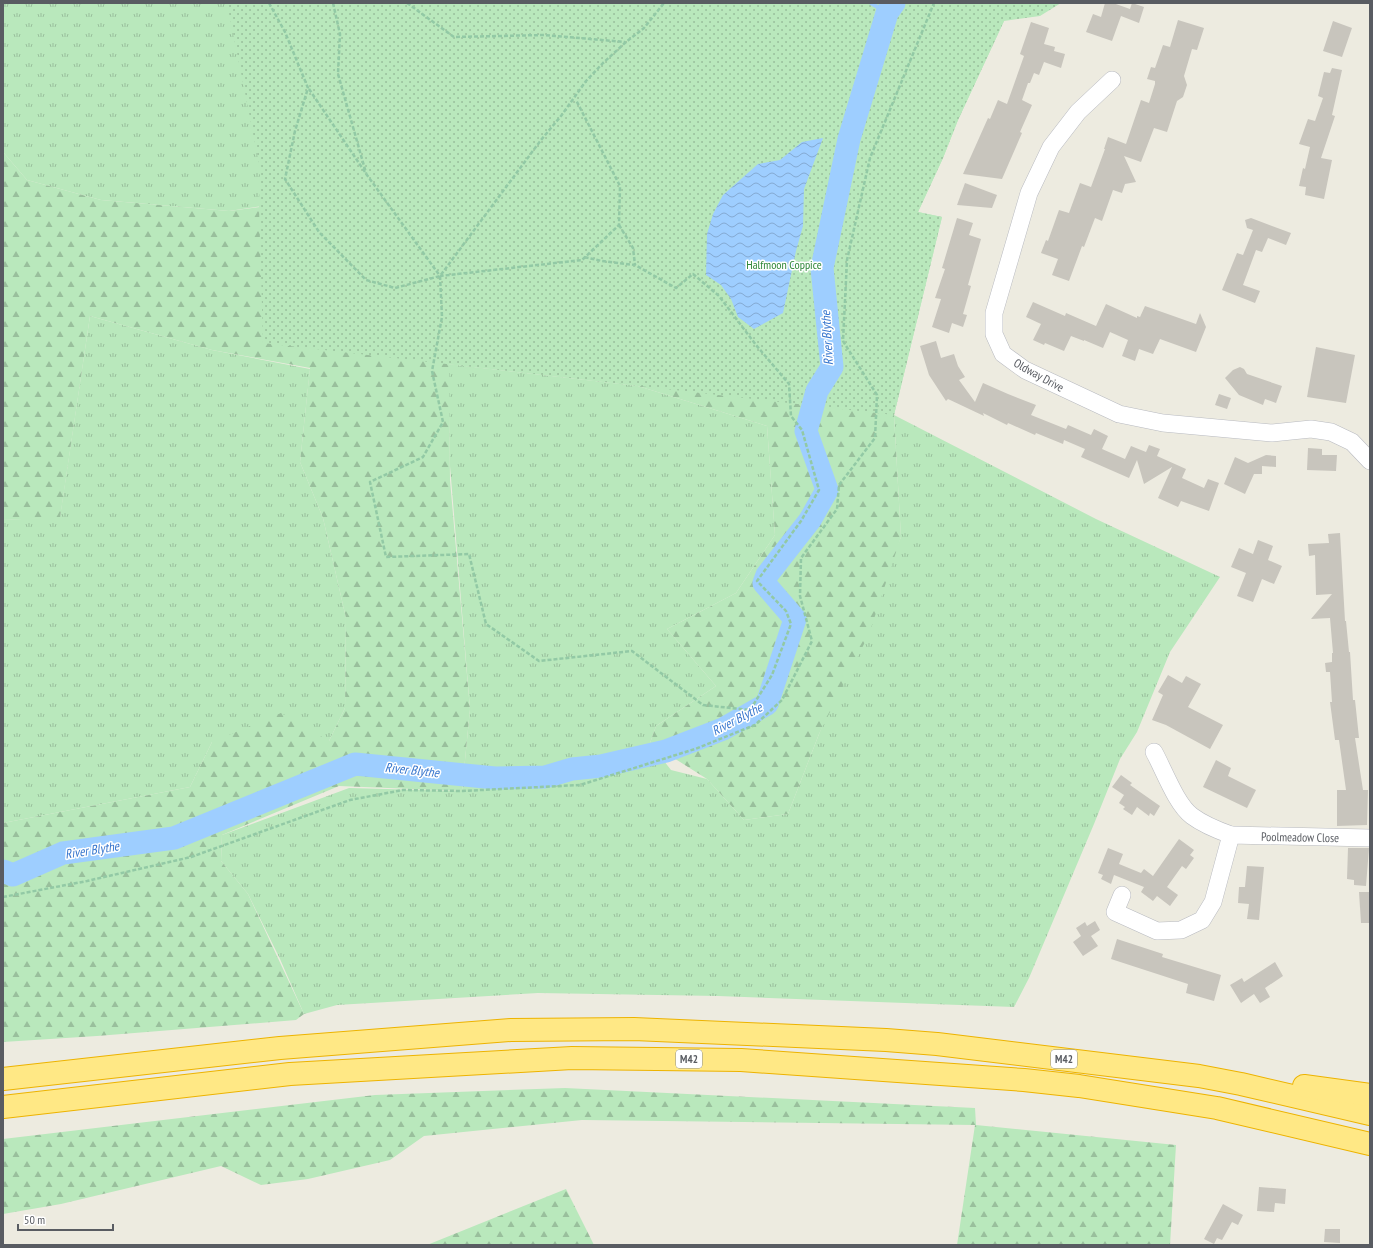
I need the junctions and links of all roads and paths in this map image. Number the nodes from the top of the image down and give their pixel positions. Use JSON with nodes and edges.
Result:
{"nodes":[{"id":1,"x":270,"y":3,"type":"edge"},
{"id":2,"x":333,"y":3,"type":"edge"},
{"id":3,"x":407,"y":3,"type":"edge"},
{"id":4,"x":664,"y":3,"type":"edge"},
{"id":5,"x":934,"y":3,"type":"edge"},
{"id":6,"x":626,"y":42,"type":"junction"},
{"id":7,"x":1112,"y":80,"type":"dead end"},
{"id":8,"x":308,"y":88,"type":"junction"},
{"id":9,"x":576,"y":100,"type":"dead end"},
{"id":10,"x":367,"y":175,"type":"junction"},
{"id":11,"x":619,"y":225,"type":"junction"},
{"id":12,"x":584,"y":257,"type":"dead end"},
{"id":13,"x":635,"y":265,"type":"junction"},
{"id":14,"x":440,"y":276,"type":"junction"},
{"id":15,"x":1370,"y":461,"type":"edge"},
{"id":16,"x":1154,"y":752,"type":"dead end"},
{"id":17,"x":1231,"y":835,"type":"junction"},
{"id":18,"x":1370,"y":838,"type":"edge"},
{"id":19,"x":1122,"y":895,"type":"dead end"},
{"id":20,"x":3,"y":897,"type":"edge"},
{"id":21,"x":3,"y":1078,"type":"edge"},
{"id":22,"x":1241,"y":1084,"type":"junction"},
{"id":23,"x":1079,"y":1086,"type":"junction"},
{"id":24,"x":1370,"y":1095,"type":"edge"},
{"id":25,"x":3,"y":1107,"type":"edge"},
{"id":26,"x":1370,"y":1114,"type":"edge"},
{"id":27,"x":1370,"y":1144,"type":"edge"},
{"id":28,"x":1370,"y":1160,"type":"edge"}],
"edges":[{"from":1,"to":8,"type":"path"},
{"from":2,"to":10,"type":"path"},
{"from":3,"to":6,"type":"path"},
{"from":4,"to":6,"type":"path"},
{"from":5,"to":20,"type":"path"},
{"from":6,"to":14,"type":"path"},
{"from":7,"to":15,"type":"street","name":"Oldway Drive"},
{"from":8,"to":10,"type":"path"},
{"from":8,"to":14,"type":"path"},
{"from":9,"to":11,"type":"path"},
{"from":10,"to":14,"type":"path"},
{"from":11,"to":13,"type":"path"},
{"from":11,"to":14,"type":"path"},
{"from":12,"to":13,"type":"path"},
{"from":13,"to":14,"type":"path"},
{"from":16,"to":17,"type":"street","name":"Poolmeadow Close"},
{"from":17,"to":18,"type":"street","name":"Poolmeadow Close"},
{"from":17,"to":19,"type":"street"},
{"from":21,"to":22,"type":"highway","number":"M42"},
{"from":22,"to":24,"type":"highway"},
{"from":22,"to":26,"type":"highway","number":"M42"},
{"from":23,"to":25,"type":"highway","number":"M42"},
{"from":23,"to":27,"type":"highway","number":"M42"},
{"from":23,"to":28,"type":"highway"}]}
